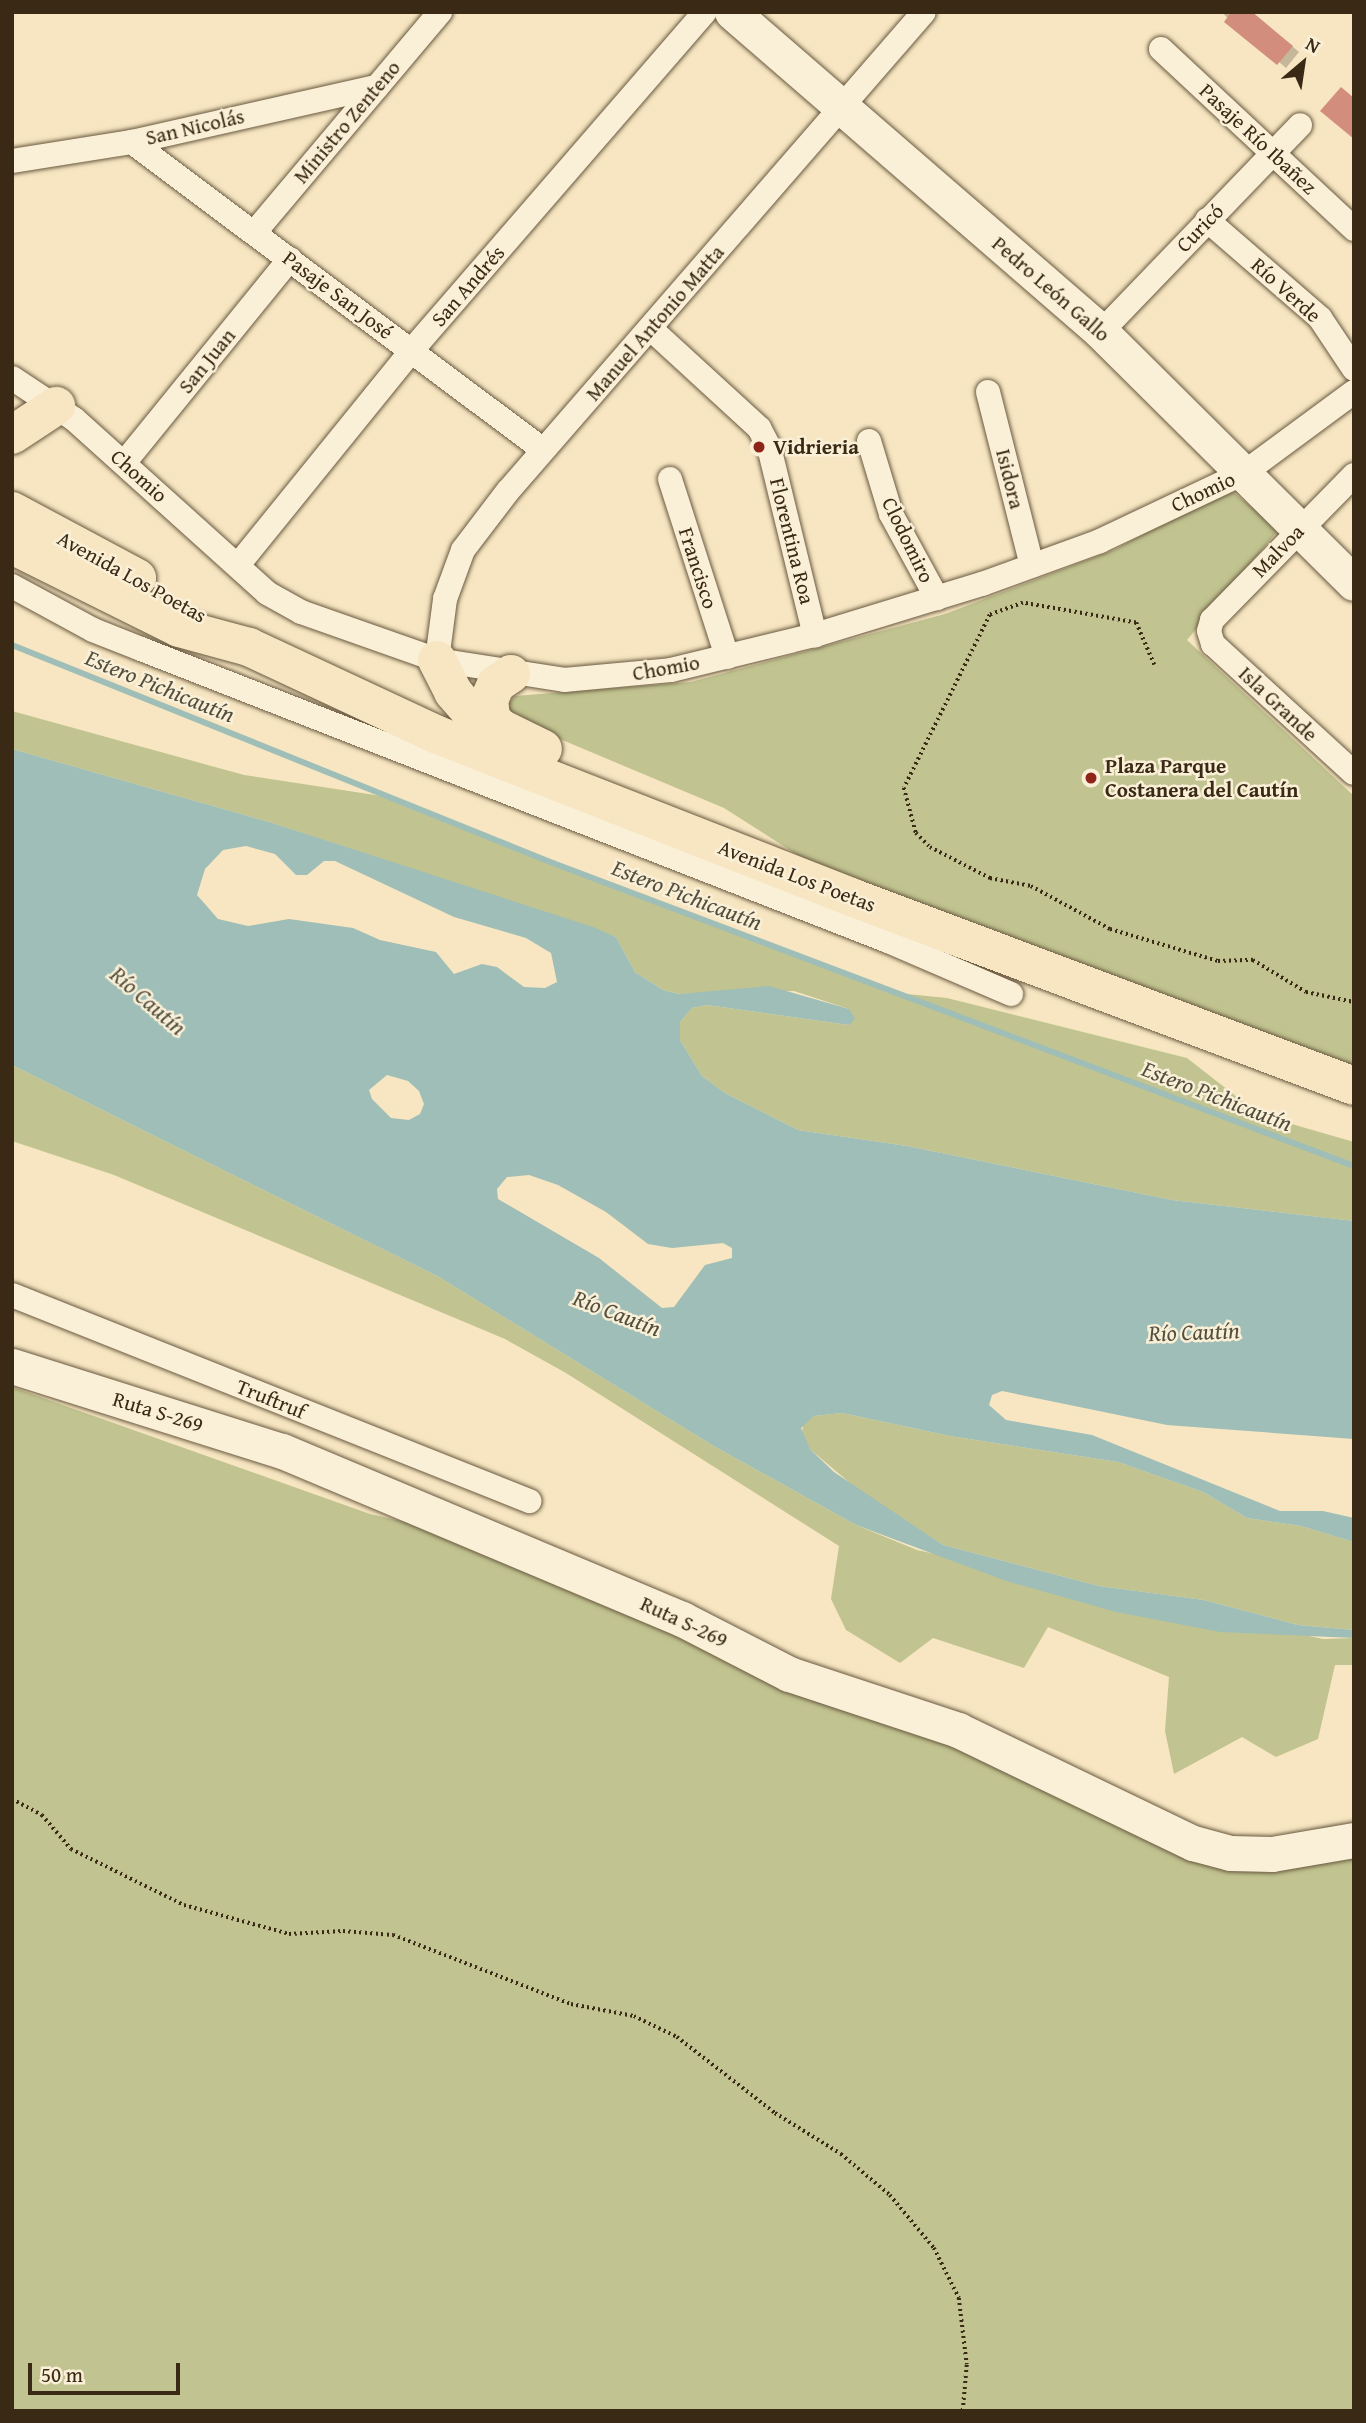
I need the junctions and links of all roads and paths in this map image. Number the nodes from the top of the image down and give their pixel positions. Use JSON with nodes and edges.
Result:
{"nodes":[{"id":1,"x":440,"y":12,"type":"edge"},
{"id":2,"x":705,"y":12,"type":"edge"},
{"id":3,"x":732,"y":12,"type":"edge"},
{"id":4,"x":924,"y":12,"type":"edge"},
{"id":5,"x":1161,"y":49,"type":"dead end"},
{"id":6,"x":377,"y":86,"type":"junction"},
{"id":7,"x":842,"y":107,"type":"junction"},
{"id":8,"x":1300,"y":125,"type":"dead end"},
{"id":9,"x":132,"y":142,"type":"junction"},
{"id":10,"x":1273,"y":153,"type":"junction"},
{"id":11,"x":12,"y":160,"type":"edge"},
{"id":12,"x":1207,"y":220,"type":"junction"},
{"id":13,"x":1354,"y":229,"type":"edge"},
{"id":14,"x":254,"y":233,"type":"junction"},
{"id":15,"x":290,"y":259,"type":"junction"},
{"id":16,"x":651,"y":329,"type":"junction"},
{"id":17,"x":1101,"y":332,"type":"junction"},
{"id":18,"x":412,"y":350,"type":"junction"},
{"id":19,"x":1354,"y":369,"type":"edge"},
{"id":20,"x":12,"y":378,"type":"edge"},
{"id":21,"x":988,"y":392,"type":"dead end"},
{"id":22,"x":1354,"y":392,"type":"edge"},
{"id":23,"x":56,"y":406,"type":"junction"},
{"id":24,"x":12,"y":435,"type":"edge"},
{"id":25,"x":869,"y":441,"type":"dead end"},
{"id":26,"x":542,"y":449,"type":"junction"},
{"id":27,"x":124,"y":463,"type":"junction"},
{"id":28,"x":1244,"y":473,"type":"junction"},
{"id":29,"x":1354,"y":475,"type":"edge"},
{"id":30,"x":670,"y":480,"type":"dead end"},
{"id":31,"x":12,"y":511,"type":"edge"},
{"id":32,"x":1299,"y":528,"type":"junction"},
{"id":33,"x":12,"y":545,"type":"edge"},
{"id":34,"x":12,"y":551,"type":"edge"},
{"id":35,"x":237,"y":565,"type":"junction"},
{"id":36,"x":1032,"y":566,"type":"junction"},
{"id":37,"x":70,"y":573,"type":"junction"},
{"id":38,"x":1354,"y":583,"type":"edge"},
{"id":39,"x":12,"y":586,"type":"edge"},
{"id":40,"x":937,"y":598,"type":"junction"},
{"id":41,"x":1209,"y":631,"type":"joint"},
{"id":42,"x":815,"y":635,"type":"junction"},
{"id":43,"x":248,"y":647,"type":"junction"},
{"id":44,"x":727,"y":657,"type":"junction"},
{"id":45,"x":437,"y":660,"type":"junction"},
{"id":46,"x":1154,"y":665,"type":"dead end"},
{"id":47,"x":511,"y":674,"type":"junction"},
{"id":48,"x":504,"y":732,"type":"junction"},
{"id":49,"x":1354,"y":773,"type":"edge"},
{"id":50,"x":815,"y":883,"type":"junction"},
{"id":51,"x":1011,"y":993,"type":"dead end"},
{"id":52,"x":1354,"y":1002,"type":"edge"},
{"id":53,"x":1354,"y":1086,"type":"edge"},
{"id":54,"x":12,"y":1295,"type":"edge"},
{"id":55,"x":12,"y":1366,"type":"edge"},
{"id":56,"x":529,"y":1501,"type":"dead end"},
{"id":57,"x":12,"y":1798,"type":"edge"},
{"id":58,"x":1354,"y":1840,"type":"edge"},
{"id":59,"x":963,"y":2411,"type":"edge"}],
"edges":[{"from":1,"to":6,"type":"street","name":"Ministro Zenteno"},
{"from":2,"to":18,"type":"street","name":"San Andrés"},
{"from":3,"to":7,"type":"main road","name":"Pedro León Gallo"},
{"from":4,"to":7,"type":"street","name":"Manuel Antonio Matta"},
{"from":5,"to":10,"type":"street","name":"Pasaje Río Ibañez"},
{"from":6,"to":9,"type":"street","name":"San Nicolás"},
{"from":6,"to":14,"type":"street","name":"Ministro Zenteno"},
{"from":7,"to":16,"type":"street","name":"Manuel Antonio Matta"},
{"from":7,"to":17,"type":"main road","name":"Pedro León Gallo"},
{"from":8,"to":10,"type":"street","name":"Curicó"},
{"from":9,"to":11,"type":"street","name":"San Nicolás"},
{"from":9,"to":14,"type":"street","name":"Pasaje San José"},
{"from":10,"to":12,"type":"street","name":"Curicó"},
{"from":10,"to":13,"type":"street","name":"Pasaje Río Ibañez"},
{"from":12,"to":17,"type":"street","name":"Curicó"},
{"from":12,"to":19,"type":"street","name":"Río Verde"},
{"from":14,"to":15,"type":"street","name":"Pasaje San José"},
{"from":15,"to":18,"type":"street","name":"Pasaje San José"},
{"from":15,"to":27,"type":"street","name":"San Juan"},
{"from":16,"to":26,"type":"street","name":"Manuel Antonio Matta"},
{"from":16,"to":42,"type":"street","name":"Florentina Roa"},
{"from":17,"to":28,"type":"main road","name":"Pedro León Gallo"},
{"from":18,"to":26,"type":"street","name":"Pasaje San José"},
{"from":18,"to":35,"type":"street","name":"San Andrés"},
{"from":20,"to":23,"type":"street","name":"Chomio"},
{"from":21,"to":36,"type":"street","name":"Isidora"},
{"from":22,"to":28,"type":"street","name":"Chomio"},
{"from":23,"to":24,"type":"main road"},
{"from":23,"to":27,"type":"street","name":"Chomio"},
{"from":25,"to":40,"type":"street","name":"Clodomiro"},
{"from":26,"to":45,"type":"street","name":"Manuel Antonio Matta"},
{"from":27,"to":35,"type":"street","name":"Chomio"},
{"from":28,"to":32,"type":"main road","name":"Pedro León Gallo"},
{"from":28,"to":36,"type":"street","name":"Chomio"},
{"from":29,"to":32,"type":"street","name":"Malvoa"},
{"from":30,"to":44,"type":"street","name":"Francisco"},
{"from":31,"to":43,"type":"main road","name":"Avenida Los Poetas"},
{"from":32,"to":38,"type":"main road","name":"Pedro León Gallo"},
{"from":32,"to":41,"type":"street","name":"Malvoa"},
{"from":33,"to":37,"type":"main road","name":"Avenida Los Poetas"},
{"from":34,"to":37,"type":"main road"},
{"from":35,"to":45,"type":"street","name":"Chomio"},
{"from":36,"to":40,"type":"street","name":"Chomio"},
{"from":37,"to":43,"type":"main road","name":"Avenida Los Poetas"},
{"from":39,"to":51,"type":"street"},
{"from":40,"to":42,"type":"street","name":"Chomio"},
{"from":41,"to":49,"type":"street","name":"Isla Grande"},
{"from":42,"to":44,"type":"street","name":"Chomio"},
{"from":43,"to":50,"type":"main road","name":"Avenida Los Poetas"},
{"from":44,"to":47,"type":"street","name":"Chomio"},
{"from":45,"to":47,"type":"street","name":"Chomio"},
{"from":45,"to":48,"type":"main road"},
{"from":46,"to":52,"type":"path"},
{"from":47,"to":48,"type":"main road"},
{"from":48,"to":50,"type":"main road"},
{"from":50,"to":53,"type":"main road","name":"Avenida Los Poetas"},
{"from":54,"to":56,"type":"street","name":"Truftruf"},
{"from":55,"to":58,"type":"main road","name":"Ruta S-269"},
{"from":57,"to":59,"type":"path"}]}
